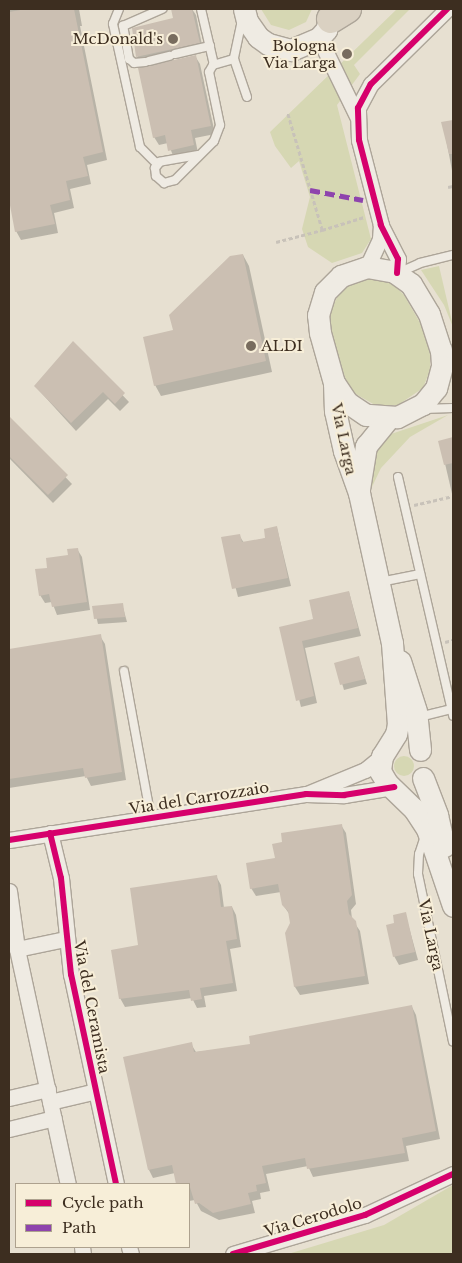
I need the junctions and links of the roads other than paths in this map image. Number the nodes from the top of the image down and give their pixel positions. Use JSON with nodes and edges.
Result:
{"nodes":[{"id":1,"x":119,"y":9,"type":"edge"},
{"id":2,"x":162,"y":9,"type":"edge"},
{"id":3,"x":201,"y":9,"type":"edge"},
{"id":4,"x":447,"y":9,"type":"edge"},
{"id":5,"x":245,"y":10,"type":"edge"},
{"id":6,"x":332,"y":19,"type":"edge"},
{"id":7,"x":210,"y":46,"type":"junction"},
{"id":8,"x":234,"y":59,"type":"junction"},
{"id":9,"x":214,"y":64,"type":"junction"},
{"id":10,"x":247,"y":97,"type":"dead end"},
{"id":11,"x":357,"y":116,"type":"junction"},
{"id":12,"x":198,"y":155,"type":"junction"},
{"id":13,"x":157,"y":164,"type":"junction"},
{"id":14,"x":381,"y":225,"type":"junction"},
{"id":15,"x":453,"y":255,"type":"edge"},
{"id":16,"x":368,"y":266,"type":"junction"},
{"id":17,"x":397,"y":274,"type":"junction"},
{"id":18,"x":334,"y":383,"type":"junction"},
{"id":19,"x":453,"y":408,"type":"edge"},
{"id":20,"x":416,"y":409,"type":"junction"},
{"id":21,"x":389,"y":418,"type":"junction"},
{"id":22,"x":398,"y":477,"type":"dead end"},
{"id":23,"x":359,"y":493,"type":"junction"},
{"id":24,"x":420,"y":574,"type":"junction"},
{"id":25,"x":378,"y":582,"type":"junction"},
{"id":26,"x":392,"y":643,"type":"junction"},
{"id":27,"x":124,"y":671,"type":"dead end"},
{"id":28,"x":452,"y":713,"type":"edge"},
{"id":29,"x":417,"y":717,"type":"junction"},
{"id":30,"x":420,"y":750,"type":"junction"},
{"id":31,"x":385,"y":752,"type":"junction"},
{"id":32,"x":423,"y":778,"type":"junction"},
{"id":33,"x":394,"y":787,"type":"junction"},
{"id":34,"x":306,"y":794,"type":"junction"},
{"id":35,"x":151,"y":818,"type":"junction"},
{"id":36,"x":427,"y":830,"type":"junction"},
{"id":37,"x":50,"y":834,"type":"junction"},
{"id":38,"x":9,"y":840,"type":"edge"},
{"id":39,"x":449,"y":853,"type":"edge"},
{"id":40,"x":447,"y":881,"type":"junction"},
{"id":41,"x":9,"y":892,"type":"edge"},
{"id":42,"x":453,"y":906,"type":"edge"},
{"id":43,"x":65,"y":939,"type":"junction"},
{"id":44,"x":17,"y":949,"type":"junction"},
{"id":45,"x":453,"y":1041,"type":"edge"},
{"id":46,"x":96,"y":1091,"type":"junction"},
{"id":47,"x":49,"y":1095,"type":"junction"},
{"id":48,"x":9,"y":1098,"type":"edge"},
{"id":49,"x":54,"y":1118,"type":"junction"},
{"id":50,"x":9,"y":1129,"type":"edge"},
{"id":51,"x":453,"y":1174,"type":"edge"},
{"id":52,"x":68,"y":1183,"type":"edge"},
{"id":53,"x":116,"y":1183,"type":"edge"},
{"id":54,"x":233,"y":1254,"type":"edge"}],
"edges":[{"from":1,"to":13,"type":"lane"},
{"from":2,"to":7,"type":"lane"},
{"from":3,"to":7,"type":"lane"},
{"from":4,"to":11,"type":"street"},
{"from":5,"to":6,"type":"main road"},
{"from":5,"to":8,"type":"lane"},
{"from":6,"to":11,"type":"street"},
{"from":7,"to":9,"type":"lane"},
{"from":8,"to":9,"type":"lane"},
{"from":8,"to":10,"type":"lane"},
{"from":9,"to":12,"type":"lane"},
{"from":11,"to":14,"type":"street"},
{"from":12,"to":13,"type":"lane"},
{"from":12,"to":13,"type":"lane"},
{"from":14,"to":16,"type":"street"},
{"from":14,"to":17,"type":"street"},
{"from":15,"to":17,"type":"lane"},
{"from":16,"to":17,"type":"main road"},
{"from":16,"to":18,"type":"main road"},
{"from":17,"to":20,"type":"main road"},
{"from":18,"to":21,"type":"main road"},
{"from":18,"to":23,"type":"main road","name":"Via Larga"},
{"from":19,"to":20,"type":"lane"},
{"from":20,"to":21,"type":"main road"},
{"from":21,"to":23,"type":"main road","name":"Via Larga"},
{"from":22,"to":24,"type":"lane"},
{"from":23,"to":25,"type":"main road","name":"Via Larga"},
{"from":24,"to":25,"type":"lane"},
{"from":24,"to":28,"type":"lane"},
{"from":25,"to":26,"type":"main road","name":"Via Larga"},
{"from":26,"to":29,"type":"main road","name":"Via Larga"},
{"from":26,"to":31,"type":"main road","name":"Via Larga"},
{"from":27,"to":35,"type":"lane"},
{"from":28,"to":29,"type":"lane"},
{"from":29,"to":30,"type":"main road","name":"Via Larga"},
{"from":30,"to":31,"type":"main road"},
{"from":30,"to":32,"type":"main road","name":"Via Larga"},
{"from":31,"to":33,"type":"main road","name":"Via Larga"},
{"from":31,"to":34,"type":"street","name":"Via del Carrozzaio"},
{"from":32,"to":33,"type":"main road"},
{"from":32,"to":39,"type":"main road","name":"Via Larga"},
{"from":33,"to":34,"type":"street","name":"Via del Carrozzaio"},
{"from":33,"to":36,"type":"main road","name":"Via Larga"},
{"from":34,"to":35,"type":"street","name":"Via del Carrozzaio"},
{"from":35,"to":37,"type":"street","name":"Via del Carrozzaio"},
{"from":36,"to":40,"type":"main road","name":"Via Larga"},
{"from":36,"to":45,"type":"lane","name":"Via Larga"},
{"from":37,"to":38,"type":"street","name":"Via del Carrozzaio"},
{"from":37,"to":43,"type":"street","name":"Via del Ceramista"},
{"from":39,"to":40,"type":"main road","name":"Via Larga"},
{"from":40,"to":42,"type":"main road","name":"Via Larga"},
{"from":41,"to":44,"type":"street"},
{"from":43,"to":44,"type":"street","name":"Via del Ceramista"},
{"from":43,"to":46,"type":"street","name":"Via del Ceramista"},
{"from":44,"to":47,"type":"street"},
{"from":46,"to":47,"type":"street","name":"Via del Ceramista"},
{"from":46,"to":53,"type":"street","name":"Via del Ceramista"},
{"from":47,"to":48,"type":"street","name":"Via del Ceramista"},
{"from":47,"to":49,"type":"street"},
{"from":49,"to":50,"type":"street"},
{"from":49,"to":52,"type":"street"},
{"from":51,"to":54,"type":"street","name":"Via Cerodolo"}]}
